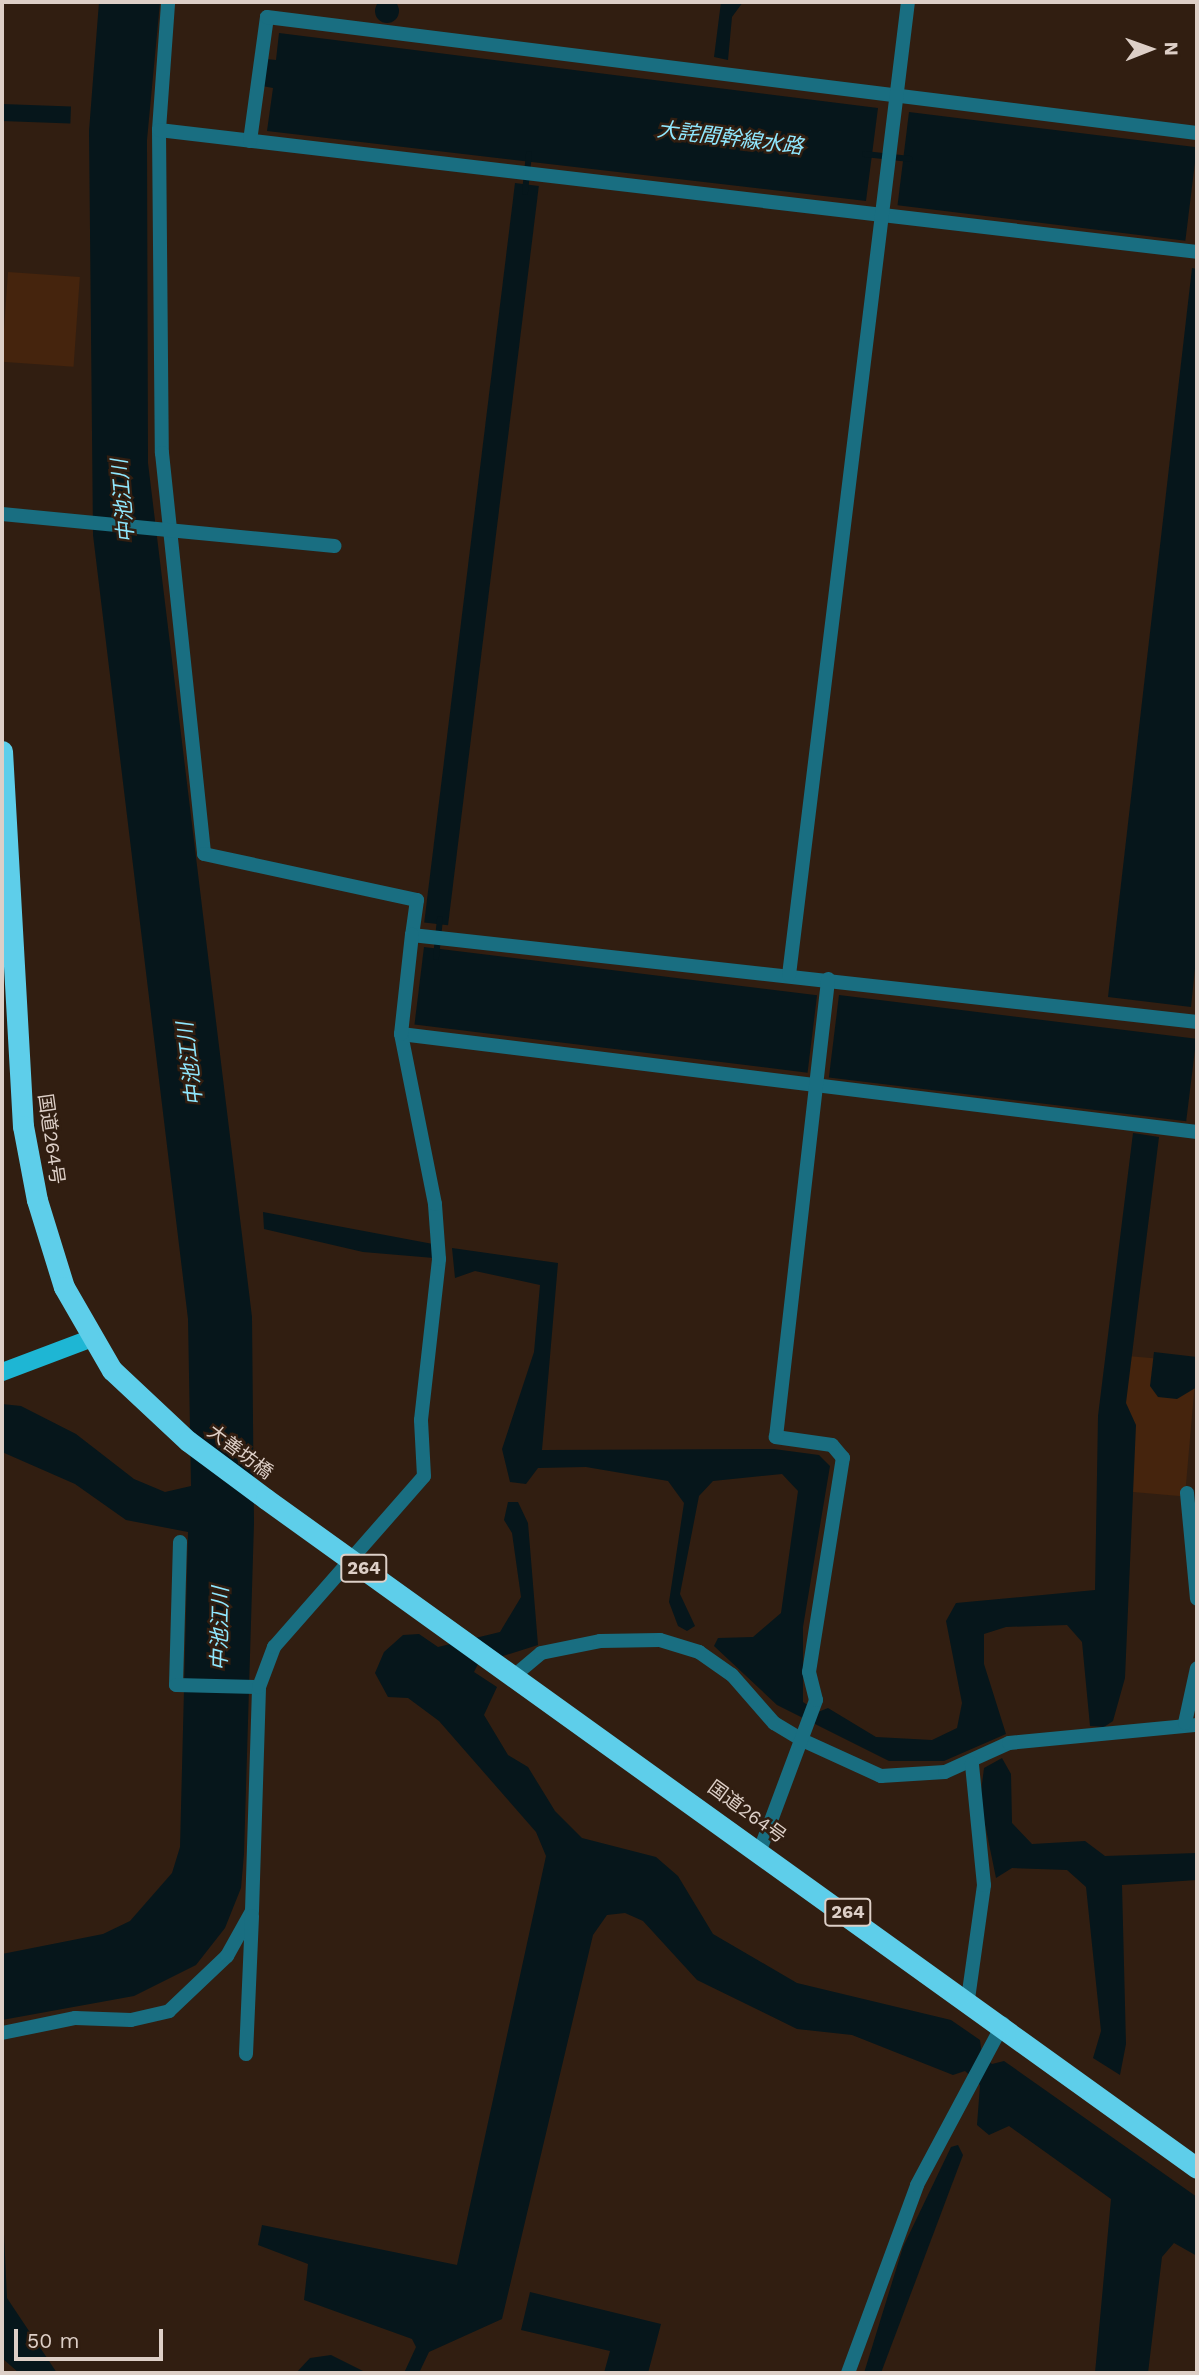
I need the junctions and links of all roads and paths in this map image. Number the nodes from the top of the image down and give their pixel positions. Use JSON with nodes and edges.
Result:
{"nodes":[{"id":1,"x":908,"y":2,"type":"edge"},
{"id":2,"x":168,"y":4,"type":"dead end"},
{"id":3,"x":896,"y":98,"type":"junction"},
{"id":4,"x":159,"y":130,"type":"junction"},
{"id":5,"x":1197,"y":133,"type":"edge"},
{"id":6,"x":250,"y":141,"type":"junction"},
{"id":7,"x":883,"y":218,"type":"junction"},
{"id":8,"x":1197,"y":252,"type":"edge"},
{"id":9,"x":2,"y":514,"type":"edge"},
{"id":10,"x":169,"y":526,"type":"junction"},
{"id":11,"x":334,"y":546,"type":"dead end"},
{"id":12,"x":2,"y":751,"type":"edge"},
{"id":13,"x":412,"y":935,"type":"junction"},
{"id":14,"x":789,"y":975,"type":"junction"},
{"id":15,"x":828,"y":979,"type":"junction"},
{"id":16,"x":1197,"y":1022,"type":"edge"},
{"id":17,"x":401,"y":1034,"type":"junction"},
{"id":18,"x":816,"y":1089,"type":"junction"},
{"id":19,"x":1197,"y":1132,"type":"edge"},
{"id":20,"x":90,"y":1339,"type":"junction"},
{"id":21,"x":2,"y":1373,"type":"edge"},
{"id":22,"x":188,"y":1441,"type":"joint"},
{"id":23,"x":1186,"y":1493,"type":"dead end"},
{"id":24,"x":266,"y":1499,"type":"joint"},
{"id":25,"x":180,"y":1542,"type":"dead end"},
{"id":26,"x":350,"y":1558,"type":"junction"},
{"id":27,"x":1197,"y":1599,"type":"edge"},
{"id":28,"x":1197,"y":1668,"type":"edge"},
{"id":29,"x":515,"y":1675,"type":"junction"},
{"id":30,"x":259,"y":1687,"type":"junction"},
{"id":31,"x":1191,"y":1724,"type":"edge"},
{"id":32,"x":803,"y":1740,"type":"junction"},
{"id":33,"x":972,"y":1764,"type":"junction"},
{"id":34,"x":760,"y":1850,"type":"junction"},
{"id":35,"x":252,"y":1911,"type":"junction"},
{"id":36,"x":968,"y":1999,"type":"junction"},
{"id":37,"x":1003,"y":2024,"type":"junction"},
{"id":38,"x":2,"y":2033,"type":"edge"},
{"id":39,"x":246,"y":2054,"type":"dead end"},
{"id":40,"x":1197,"y":2168,"type":"edge"},
{"id":41,"x":848,"y":2373,"type":"edge"}],
"edges":[{"from":1,"to":3,"type":"street"},
{"from":2,"to":4,"type":"street"},
{"from":3,"to":5,"type":"street"},
{"from":3,"to":6,"type":"street"},
{"from":3,"to":7,"type":"street"},
{"from":4,"to":6,"type":"street"},
{"from":4,"to":10,"type":"street"},
{"from":6,"to":7,"type":"street"},
{"from":7,"to":8,"type":"street"},
{"from":7,"to":14,"type":"street"},
{"from":9,"to":10,"type":"street"},
{"from":10,"to":11,"type":"street"},
{"from":10,"to":13,"type":"street"},
{"from":12,"to":20,"type":"highway","name":"国道264号","number":"264"},
{"from":13,"to":14,"type":"street"},
{"from":13,"to":17,"type":"street"},
{"from":14,"to":15,"type":"street"},
{"from":15,"to":16,"type":"street"},
{"from":15,"to":18,"type":"street"},
{"from":17,"to":18,"type":"street"},
{"from":17,"to":26,"type":"street"},
{"from":18,"to":19,"type":"street"},
{"from":18,"to":32,"type":"street"},
{"from":20,"to":21,"type":"main road"},
{"from":20,"to":22,"type":"highway","name":"国道264号","number":"264"},
{"from":22,"to":24,"type":"highway","name":"大善坊橋","number":"264"},
{"from":23,"to":27,"type":"street"},
{"from":24,"to":26,"type":"highway","name":"国道264号","number":"264"},
{"from":25,"to":30,"type":"street"},
{"from":26,"to":29,"type":"highway","name":"国道264号","number":"264"},
{"from":26,"to":30,"type":"street"},
{"from":28,"to":31,"type":"street"},
{"from":29,"to":32,"type":"street"},
{"from":29,"to":34,"type":"highway","name":"国道264号","number":"264"},
{"from":30,"to":35,"type":"street"},
{"from":31,"to":33,"type":"street"},
{"from":32,"to":33,"type":"street"},
{"from":32,"to":34,"type":"street"},
{"from":33,"to":36,"type":"street"},
{"from":34,"to":36,"type":"highway","name":"国道264号","number":"264"},
{"from":35,"to":38,"type":"street"},
{"from":35,"to":39,"type":"street"},
{"from":36,"to":37,"type":"highway","name":"国道264号","number":"264"},
{"from":37,"to":40,"type":"highway","name":"国道264号","number":"264"},
{"from":37,"to":41,"type":"street"}]}
